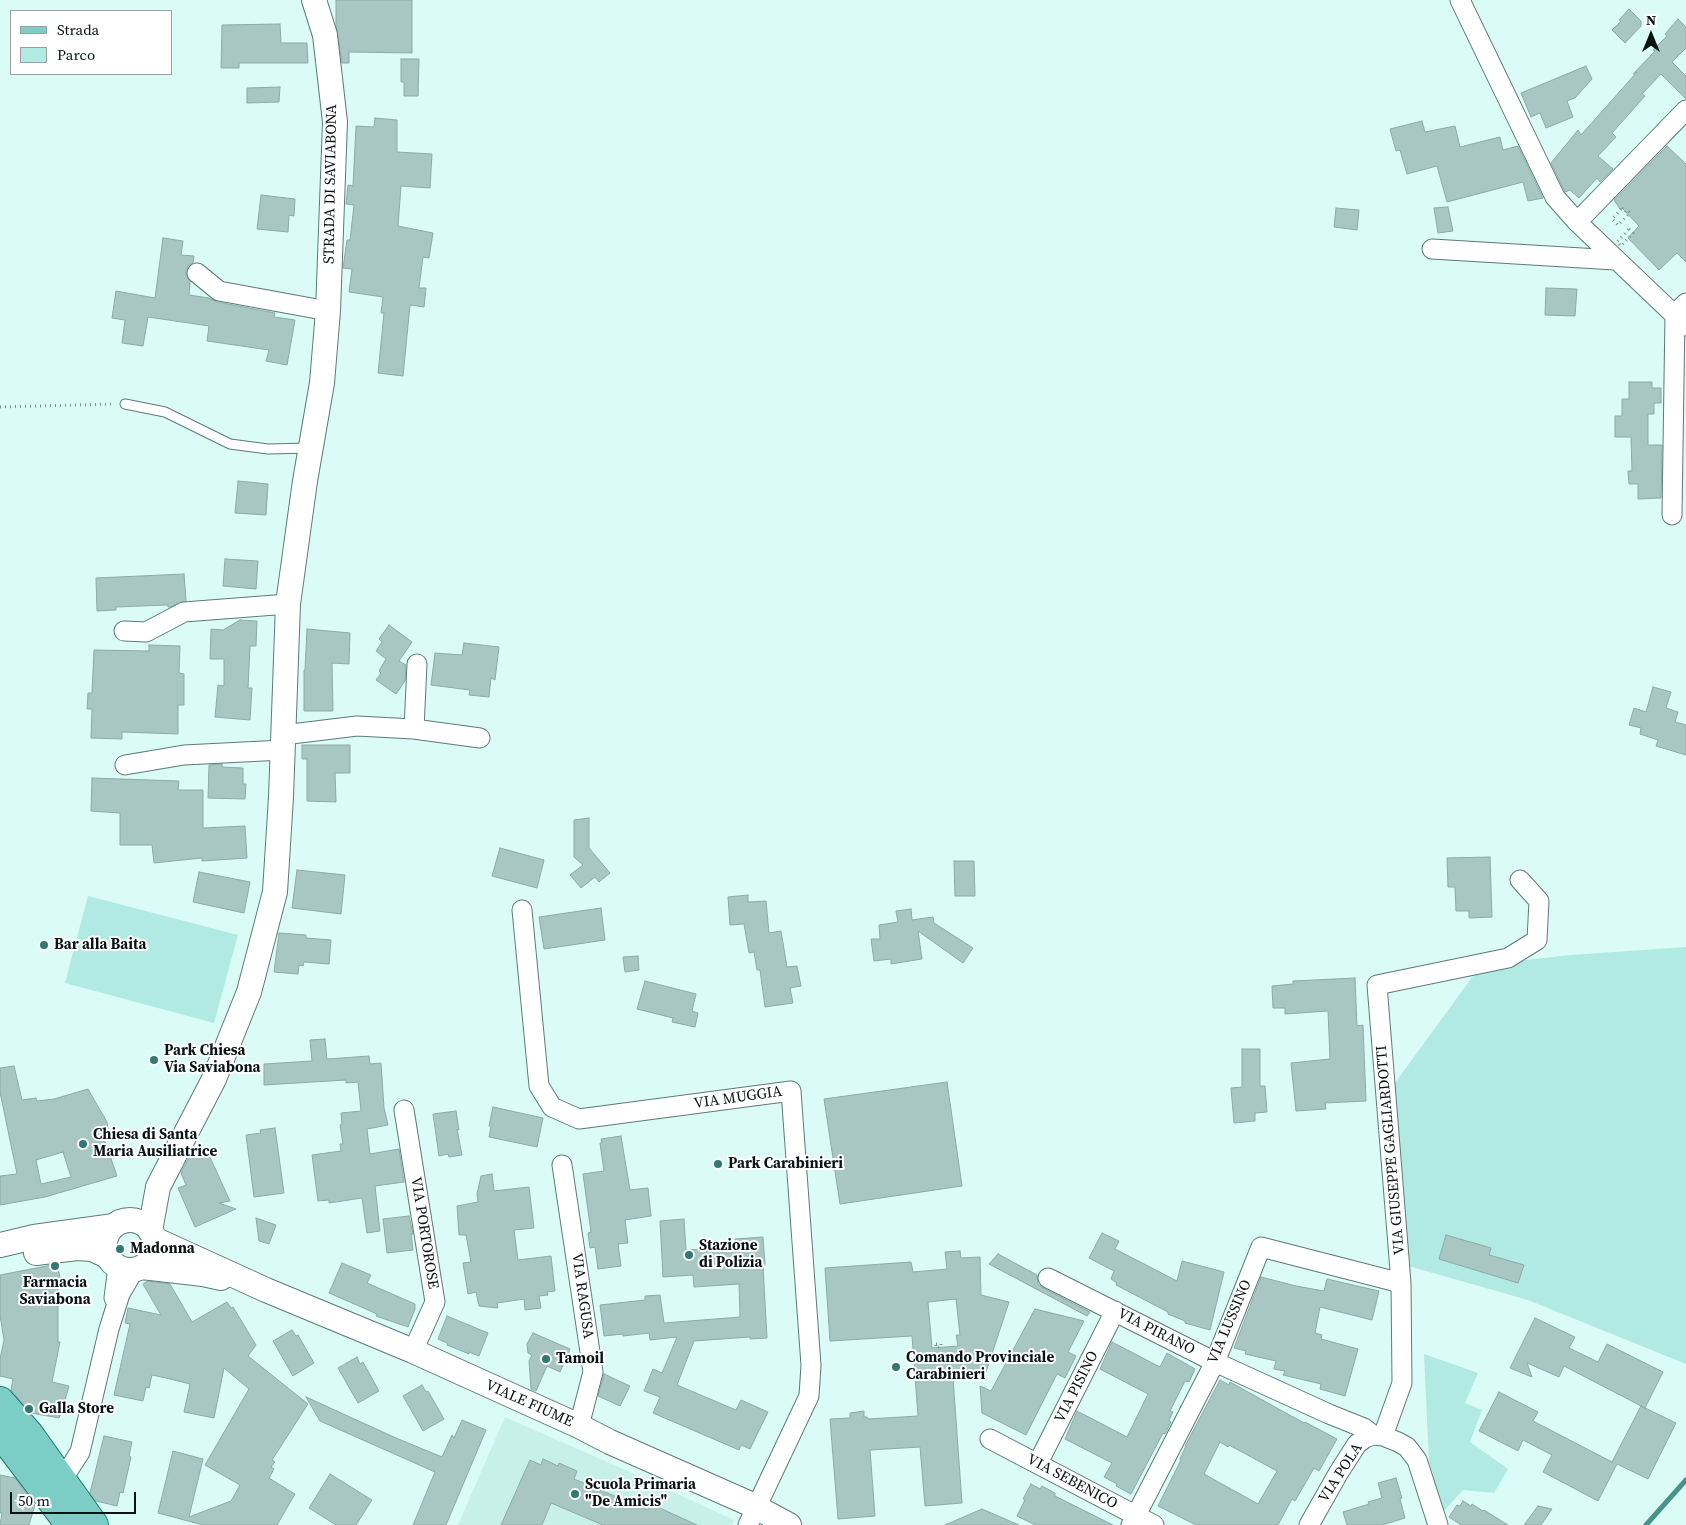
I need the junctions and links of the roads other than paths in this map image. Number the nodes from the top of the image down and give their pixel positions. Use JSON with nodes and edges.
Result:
{"nodes":[{"id":1,"x":314,"y":0,"type":"edge"},
{"id":2,"x":1460,"y":0,"type":"edge"},
{"id":3,"x":1686,"y":110,"type":"edge"},
{"id":4,"x":1577,"y":222,"type":"junction"},
{"id":5,"x":1432,"y":249,"type":"dead end"},
{"id":6,"x":1615,"y":260,"type":"junction"},
{"id":7,"x":196,"y":273,"type":"dead end"},
{"id":8,"x":328,"y":311,"type":"junction"},
{"id":9,"x":1682,"y":314,"type":"edge"},
{"id":10,"x":125,"y":404,"type":"road end"},
{"id":11,"x":311,"y":448,"type":"junction"},
{"id":12,"x":1672,"y":515,"type":"dead end"},
{"id":13,"x":288,"y":604,"type":"junction"},
{"id":14,"x":124,"y":631,"type":"dead end"},
{"id":15,"x":417,"y":664,"type":"dead end"},
{"id":16,"x":414,"y":730,"type":"junction"},
{"id":17,"x":480,"y":738,"type":"dead end"},
{"id":18,"x":283,"y":742,"type":"junction"},
{"id":19,"x":125,"y":765,"type":"dead end"},
{"id":20,"x":1520,"y":880,"type":"dead end"},
{"id":21,"x":522,"y":910,"type":"dead end"},
{"id":22,"x":404,"y":1110,"type":"dead end"},
{"id":23,"x":562,"y":1165,"type":"dead end"},
{"id":24,"x":158,"y":1187,"type":"junction"},
{"id":25,"x":118,"y":1224,"type":"junction"},
{"id":26,"x":152,"y":1235,"type":"junction"},
{"id":27,"x":0,"y":1245,"type":"edge"},
{"id":28,"x":0,"y":1261,"type":"edge"},
{"id":29,"x":125,"y":1265,"type":"junction"},
{"id":30,"x":1048,"y":1278,"type":"dead end"},
{"id":31,"x":1401,"y":1283,"type":"junction"},
{"id":32,"x":266,"y":1290,"type":"junction"},
{"id":33,"x":1116,"y":1311,"type":"junction"},
{"id":34,"x":413,"y":1351,"type":"junction"},
{"id":35,"x":1215,"y":1362,"type":"junction"},
{"id":36,"x":0,"y":1401,"type":"edge"},
{"id":37,"x":579,"y":1426,"type":"junction"},
{"id":38,"x":0,"y":1433,"type":"edge"},
{"id":39,"x":1378,"y":1435,"type":"junction"},
{"id":40,"x":990,"y":1439,"type":"dead end"},
{"id":41,"x":1038,"y":1463,"type":"junction"},
{"id":42,"x":62,"y":1480,"type":"junction"},
{"id":43,"x":752,"y":1516,"type":"edge"},
{"id":44,"x":1133,"y":1520,"type":"edge"},
{"id":45,"x":70,"y":1525,"type":"edge"},
{"id":46,"x":94,"y":1525,"type":"edge"},
{"id":47,"x":789,"y":1525,"type":"edge"},
{"id":48,"x":1154,"y":1525,"type":"edge"},
{"id":49,"x":1309,"y":1525,"type":"edge"},
{"id":50,"x":1438,"y":1525,"type":"edge"}],
"edges":[{"from":1,"to":8,"type":"street","name":"STRADA DI SAVIABONA"},
{"from":2,"to":4,"type":"street"},
{"from":3,"to":4,"type":"street"},
{"from":4,"to":6,"type":"street"},
{"from":5,"to":6,"type":"street"},
{"from":6,"to":9,"type":"street"},
{"from":7,"to":8,"type":"street"},
{"from":8,"to":11,"type":"street","name":"STRADA DI SAVIABONA"},
{"from":9,"to":12,"type":"street"},
{"from":10,"to":11,"type":"lane"},
{"from":11,"to":13,"type":"street","name":"STRADA DI SAVIABONA"},
{"from":13,"to":14,"type":"street"},
{"from":13,"to":18,"type":"street","name":"STRADA DI SAVIABONA"},
{"from":15,"to":16,"type":"street"},
{"from":16,"to":17,"type":"street"},
{"from":16,"to":18,"type":"street"},
{"from":18,"to":19,"type":"street"},
{"from":18,"to":24,"type":"street","name":"STRADA DI SAVIABONA"},
{"from":20,"to":31,"type":"street","name":"VIA GIUSEPPE GAGLIARDOTTI"},
{"from":21,"to":43,"type":"street","name":"VIA MUGGIA"},
{"from":22,"to":34,"type":"street","name":"VIA PORTOROSE"},
{"from":23,"to":37,"type":"street","name":"VIA RAGUSA"},
{"from":24,"to":25,"type":"street","name":"STRADA DI SAVIABONA"},
{"from":24,"to":26,"type":"street","name":"STRADA DI SAVIABONA"},
{"from":25,"to":26,"type":"street"},
{"from":25,"to":27,"type":"street"},
{"from":25,"to":29,"type":"street"},
{"from":26,"to":29,"type":"street"},
{"from":26,"to":32,"type":"street","name":"VIALE FIUME"},
{"from":28,"to":29,"type":"street","name":"VIALE FIUME"},
{"from":29,"to":32,"type":"street","name":"VIALE FIUME"},
{"from":29,"to":42,"type":"street"},
{"from":30,"to":33,"type":"street","name":"VIA PIRANO"},
{"from":31,"to":35,"type":"street","name":"VIA LUSSINO"},
{"from":31,"to":39,"type":"street","name":"VIA GIUSEPPE GAGLIARDOTTI"},
{"from":32,"to":34,"type":"street","name":"VIALE FIUME"},
{"from":33,"to":35,"type":"street","name":"VIA PIRANO"},
{"from":33,"to":41,"type":"street","name":"VIA PISINO"},
{"from":34,"to":37,"type":"street","name":"VIALE FIUME"},
{"from":35,"to":39,"type":"street","name":"VIA PIRANO"},
{"from":35,"to":44,"type":"street","name":"VIA LUSSINO"},
{"from":36,"to":42,"type":"main road"},
{"from":37,"to":43,"type":"street","name":"VIALE FIUME"},
{"from":38,"to":45,"type":"main road"},
{"from":39,"to":49,"type":"street","name":"VIA POLA"},
{"from":39,"to":50,"type":"street"},
{"from":40,"to":41,"type":"street","name":"VIA SEBENICO"},
{"from":41,"to":44,"type":"street","name":"VIA SEBENICO"},
{"from":42,"to":46,"type":"main road"},
{"from":43,"to":47,"type":"street","name":"VIALE FIUME"},
{"from":44,"to":48,"type":"street","name":"VIA SEBENICO"}]}
